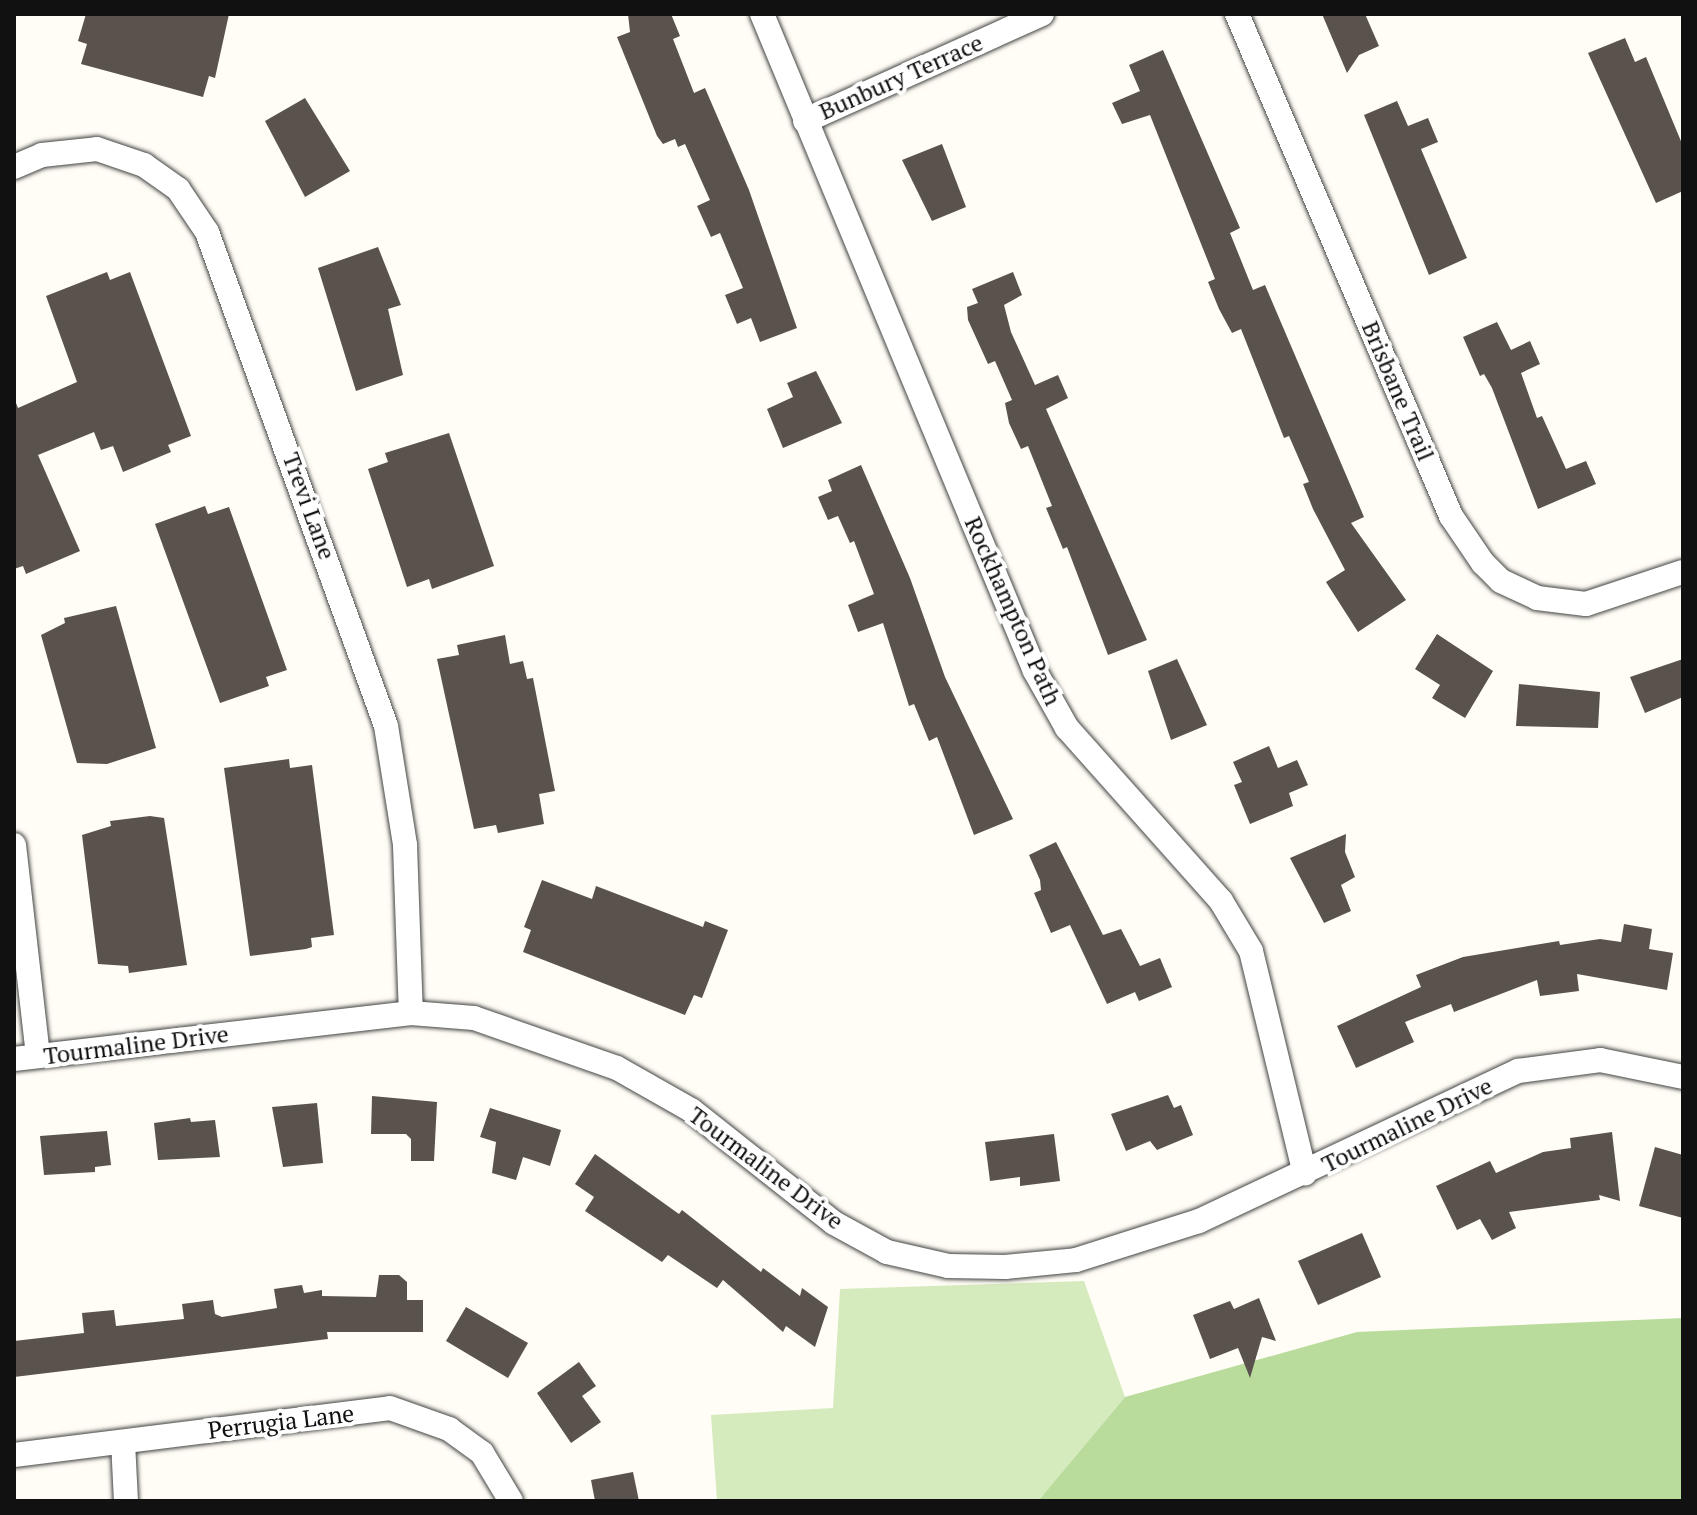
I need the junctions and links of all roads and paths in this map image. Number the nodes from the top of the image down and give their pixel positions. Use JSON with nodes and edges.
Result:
{"nodes":[{"id":1,"x":762,"y":14,"type":"edge"},
{"id":2,"x":1042,"y":14,"type":"edge"},
{"id":3,"x":1237,"y":14,"type":"edge"},
{"id":4,"x":805,"y":121,"type":"junction"},
{"id":5,"x":14,"y":167,"type":"edge"},
{"id":6,"x":1683,"y":572,"type":"edge"},
{"id":7,"x":14,"y":845,"type":"edge"},
{"id":8,"x":411,"y":1013,"type":"junction"},
{"id":9,"x":26,"y":1058,"type":"edge"},
{"id":10,"x":1683,"y":1077,"type":"edge"},
{"id":11,"x":1305,"y":1174,"type":"junction"},
{"id":12,"x":123,"y":1442,"type":"junction"},
{"id":13,"x":14,"y":1455,"type":"edge"},
{"id":14,"x":126,"y":1501,"type":"edge"},
{"id":15,"x":511,"y":1501,"type":"edge"}],
"edges":[{"from":1,"to":4,"type":"street","name":"Rockhampton Path"},
{"from":2,"to":4,"type":"street","name":"Bunbury Terrace"},
{"from":3,"to":6,"type":"street","name":"Brisbane Trail"},
{"from":4,"to":11,"type":"street","name":"Rockhampton Path"},
{"from":5,"to":8,"type":"street","name":"Trevi Lane"},
{"from":7,"to":9,"type":"street"},
{"from":8,"to":9,"type":"street","name":"Tourmaline Drive"},
{"from":8,"to":11,"type":"street","name":"Tourmaline Drive"},
{"from":10,"to":11,"type":"street","name":"Tourmaline Drive"},
{"from":12,"to":13,"type":"street","name":"Perrugia Lane"},
{"from":12,"to":14,"type":"street"},
{"from":12,"to":15,"type":"street","name":"Perrugia Lane"}]}
